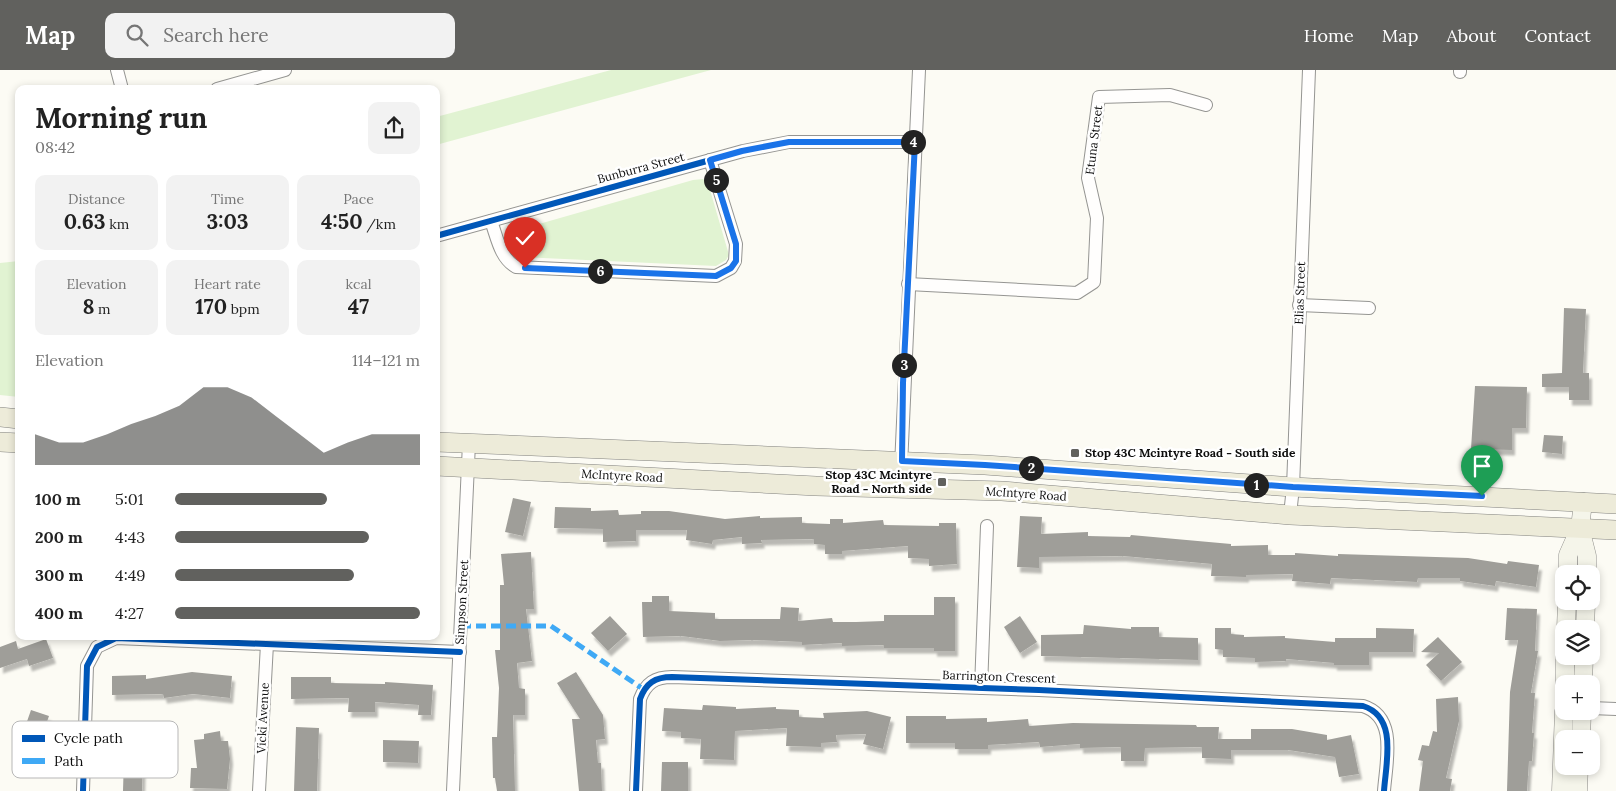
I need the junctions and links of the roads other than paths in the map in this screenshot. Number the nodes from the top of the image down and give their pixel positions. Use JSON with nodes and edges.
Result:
{"nodes":[{"id":1,"x":117,"y":70,"type":"edge"},
{"id":2,"x":285,"y":70,"type":"edge"},
{"id":3,"x":918,"y":70,"type":"edge"},
{"id":4,"x":1309,"y":70,"type":"edge"},
{"id":5,"x":121,"y":85,"type":"edge"},
{"id":6,"x":231,"y":85,"type":"edge"},
{"id":7,"x":1206,"y":105,"type":"dead end"},
{"id":8,"x":915,"y":142,"type":"junction"},
{"id":9,"x":710,"y":160,"type":"junction"},
{"id":10,"x":491,"y":221,"type":"junction"},
{"id":11,"x":440,"y":235,"type":"edge"},
{"id":12,"x":908,"y":284,"type":"junction"},
{"id":13,"x":1299,"y":305,"type":"junction"},
{"id":14,"x":1369,"y":308,"type":"dead end"},
{"id":15,"x":0,"y":417,"type":"edge"},
{"id":16,"x":15,"y":419,"type":"edge"},
{"id":17,"x":0,"y":442,"type":"edge"},
{"id":18,"x":440,"y":442,"type":"edge"},
{"id":19,"x":15,"y":443,"type":"edge"},
{"id":20,"x":469,"y":443,"type":"junction"},
{"id":21,"x":902,"y":461,"type":"junction"},
{"id":22,"x":440,"y":466,"type":"edge"},
{"id":23,"x":468,"y":468,"type":"junction"},
{"id":24,"x":1293,"y":487,"type":"junction"},
{"id":25,"x":900,"y":488,"type":"junction"},
{"id":26,"x":1583,"y":502,"type":"junction"},
{"id":27,"x":1616,"y":504,"type":"edge"},
{"id":28,"x":1290,"y":515,"type":"junction"},
{"id":29,"x":987,"y":526,"type":"dead end"},
{"id":30,"x":1580,"y":528,"type":"junction"},
{"id":31,"x":1616,"y":530,"type":"edge"},
{"id":32,"x":1568,"y":565,"type":"edge"},
{"id":33,"x":1587,"y":565,"type":"edge"},
{"id":34,"x":112,"y":640,"type":"edge"},
{"id":35,"x":170,"y":640,"type":"edge"},
{"id":36,"x":267,"y":644,"type":"junction"},
{"id":37,"x":460,"y":652,"type":"junction"},
{"id":38,"x":981,"y":688,"type":"junction"},
{"id":39,"x":1600,"y":709,"type":"edge"},
{"id":40,"x":1616,"y":710,"type":"edge"},
{"id":41,"x":1564,"y":720,"type":"edge"},
{"id":42,"x":85,"y":721,"type":"edge"},
{"id":43,"x":1579,"y":775,"type":"edge"},
{"id":44,"x":83,"y":778,"type":"edge"},
{"id":45,"x":83,"y":791,"type":"edge"},
{"id":46,"x":259,"y":791,"type":"edge"},
{"id":47,"x":453,"y":791,"type":"edge"},
{"id":48,"x":636,"y":791,"type":"edge"},
{"id":49,"x":1384,"y":791,"type":"edge"},
{"id":50,"x":1561,"y":791,"type":"edge"},
{"id":51,"x":1578,"y":791,"type":"edge"}],
"edges":[{"from":1,"to":5,"type":"street"},
{"from":2,"to":6,"type":"street"},
{"from":3,"to":8,"type":"street"},
{"from":4,"to":13,"type":"street","name":"Elias Street"},
{"from":7,"to":12,"type":"street","name":"Etuna Street"},
{"from":8,"to":9,"type":"street","name":"Bunburra Street"},
{"from":8,"to":12,"type":"street"},
{"from":9,"to":10,"type":"street","name":"Bunburra Street"},
{"from":9,"to":10,"type":"street"},
{"from":10,"to":11,"type":"street","name":"Bunburra Street"},
{"from":12,"to":21,"type":"street"},
{"from":13,"to":14,"type":"street"},
{"from":13,"to":24,"type":"street","name":"Elias Street"},
{"from":15,"to":16,"type":"main road"},
{"from":17,"to":19,"type":"main road"},
{"from":18,"to":20,"type":"main road"},
{"from":20,"to":21,"type":"main road"},
{"from":20,"to":23,"type":"street","name":"Simpson Street"},
{"from":21,"to":24,"type":"main road"},
{"from":21,"to":25,"type":"street"},
{"from":22,"to":23,"type":"main road","name":"McIntyre Road"},
{"from":23,"to":25,"type":"main road","name":"McIntyre Road"},
{"from":23,"to":37,"type":"street","name":"Simpson Street"},
{"from":24,"to":26,"type":"main road"},
{"from":24,"to":28,"type":"street","name":"Elias Street"},
{"from":25,"to":28,"type":"main road","name":"McIntyre Road"},
{"from":26,"to":27,"type":"main road"},
{"from":26,"to":30,"type":"street"},
{"from":28,"to":30,"type":"main road","name":"McIntyre Road"},
{"from":29,"to":38,"type":"street","name":"Barrington Crescent"},
{"from":30,"to":31,"type":"main road","name":"McIntyre Road"},
{"from":30,"to":32,"type":"street"},
{"from":30,"to":33,"type":"street"},
{"from":34,"to":42,"type":"street"},
{"from":35,"to":36,"type":"street"},
{"from":36,"to":37,"type":"street"},
{"from":36,"to":46,"type":"street","name":"Vicki Avenue"},
{"from":37,"to":47,"type":"street","name":"Simpson Street"},
{"from":38,"to":48,"type":"street","name":"Barrington Crescent"},
{"from":38,"to":49,"type":"street","name":"Barrington Crescent"},
{"from":39,"to":40,"type":"street"},
{"from":41,"to":50,"type":"street"},
{"from":43,"to":51,"type":"street"},
{"from":44,"to":45,"type":"street"}]}
